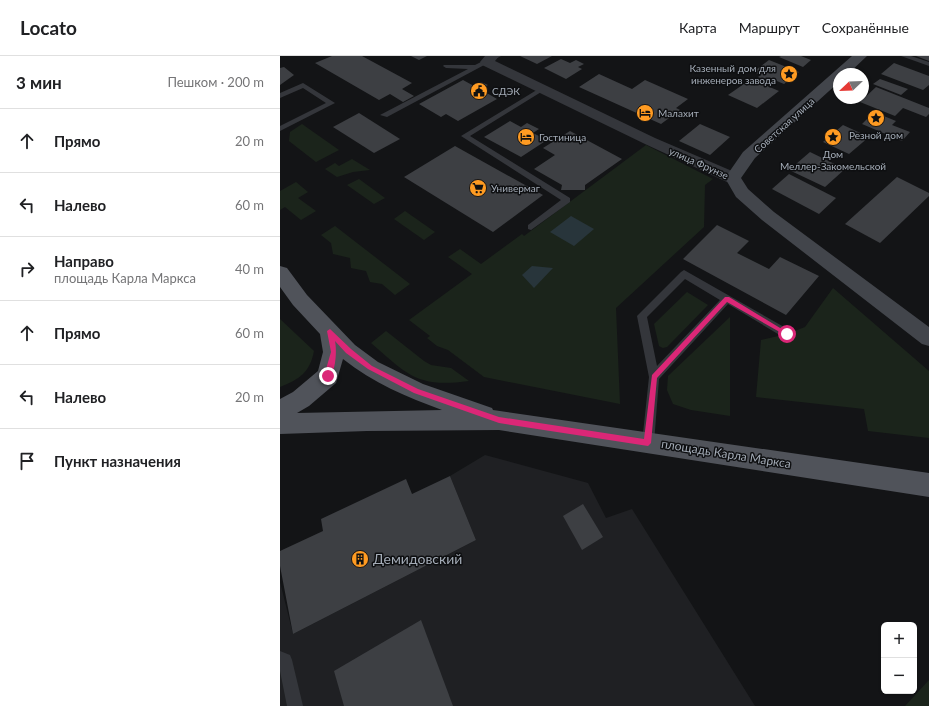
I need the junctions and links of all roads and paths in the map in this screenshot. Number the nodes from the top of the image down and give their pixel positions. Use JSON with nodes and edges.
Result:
{"nodes":[{"id":1,"x":860,"y":56,"type":"edge"},
{"id":2,"x":904,"y":56,"type":"edge"},
{"id":3,"x":488,"y":60,"type":"edge"},
{"id":4,"x":929,"y":64,"type":"edge"},
{"id":5,"x":446,"y":66,"type":"dead end"},
{"id":6,"x":847,"y":68,"type":"edge"},
{"id":7,"x":833,"y":81,"type":"edge"},
{"id":8,"x":542,"y":89,"type":"junction"},
{"id":9,"x":280,"y":96,"type":"edge"},
{"id":10,"x":384,"y":115,"type":"dead end"},
{"id":11,"x":280,"y":129,"type":"edge"},
{"id":12,"x":733,"y":178,"type":"junction"},
{"id":13,"x":531,"y":227,"type":"dead end"},
{"id":14,"x":280,"y":273,"type":"edge"},
{"id":15,"x":290,"y":297,"type":"edge"},
{"id":16,"x":727,"y":299,"type":"junction"},
{"id":17,"x":330,"y":331,"type":"junction"},
{"id":18,"x":787,"y":334,"type":"dead end"},
{"id":19,"x":929,"y":338,"type":"edge"},
{"id":20,"x":654,"y":377,"type":"junction"},
{"id":21,"x":280,"y":411,"type":"edge"},
{"id":22,"x":499,"y":420,"type":"junction"},
{"id":23,"x":280,"y":424,"type":"edge"},
{"id":24,"x":648,"y":443,"type":"junction"},
{"id":25,"x":929,"y":485,"type":"edge"},
{"id":26,"x":280,"y":658,"type":"edge"},
{"id":27,"x":294,"y":706,"type":"edge"}],
"edges":[{"from":1,"to":6,"type":"street","name":"Советская улица"},
{"from":2,"to":4,"type":"lane"},
{"from":3,"to":5,"type":"lane"},
{"from":3,"to":8,"type":"street","name":"улица Фрунзе"},
{"from":3,"to":10,"type":"lane"},
{"from":7,"to":12,"type":"street","name":"Советская улица"},
{"from":8,"to":12,"type":"street","name":"улица Фрунзе"},
{"from":8,"to":13,"type":"lane"},
{"from":9,"to":11,"type":"lane"},
{"from":12,"to":19,"type":"street","name":"улица Фрунзе"},
{"from":14,"to":15,"type":"main road"},
{"from":15,"to":17,"type":"main road"},
{"from":16,"to":18,"type":"lane"},
{"from":16,"to":20,"type":"lane"},
{"from":16,"to":20,"type":"lane"},
{"from":17,"to":21,"type":"main road"},
{"from":17,"to":22,"type":"main road"},
{"from":20,"to":24,"type":"lane"},
{"from":22,"to":23,"type":"main road"},
{"from":22,"to":24,"type":"main road","name":"площадь Карла Маркса"},
{"from":24,"to":25,"type":"main road","name":"площадь Карла Маркса"},
{"from":26,"to":27,"type":"lane"}]}
